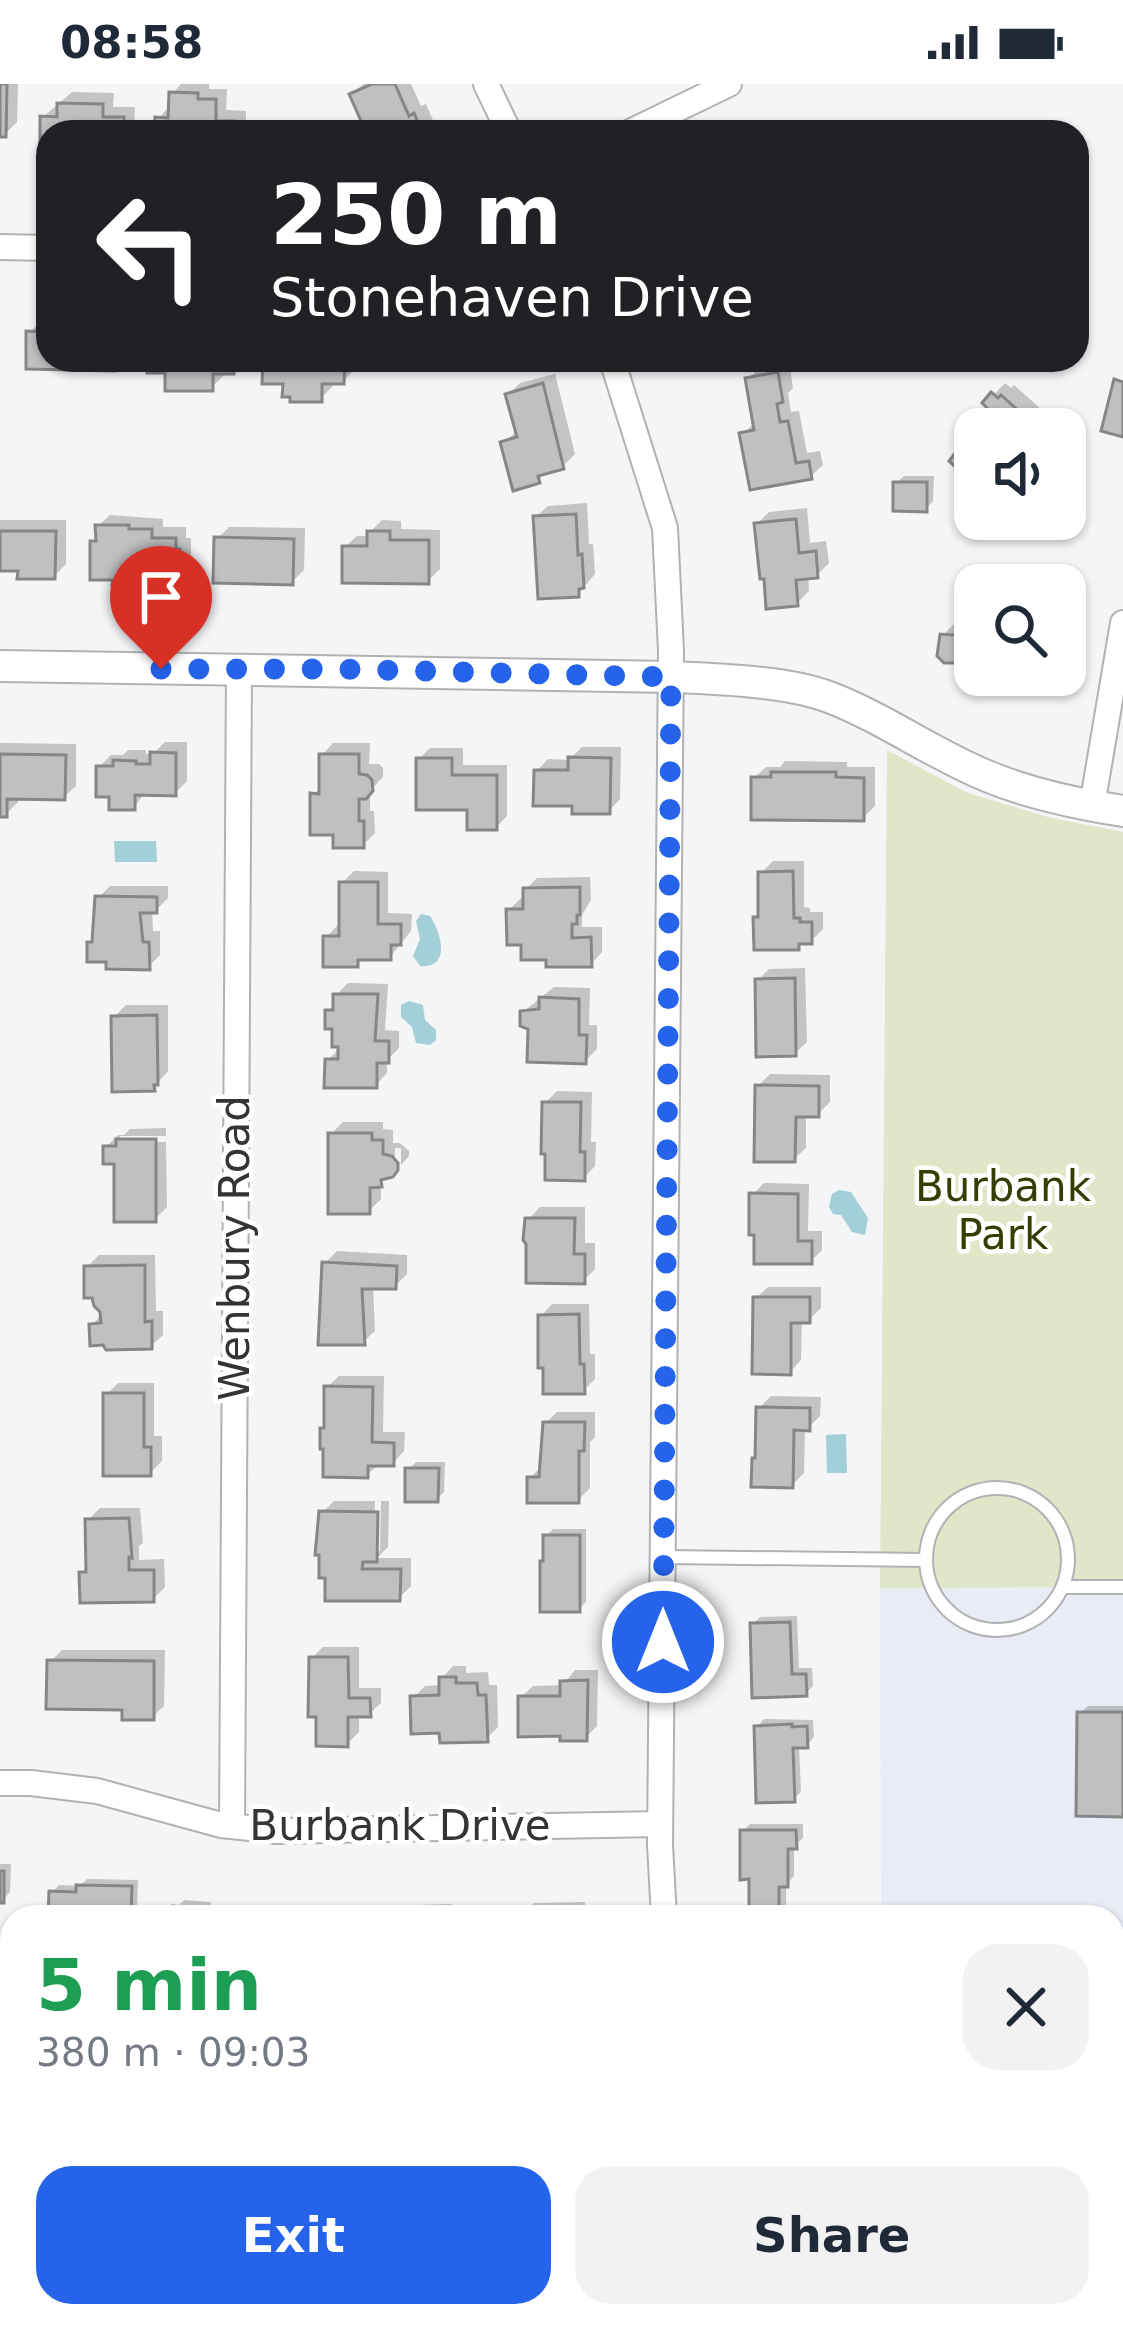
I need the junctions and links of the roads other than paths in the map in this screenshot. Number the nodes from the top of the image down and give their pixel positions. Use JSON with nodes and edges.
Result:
{"nodes":[{"id":1,"x":487,"y":84,"type":"edge"},
{"id":2,"x":729,"y":84,"type":"edge"},
{"id":3,"x":504,"y":120,"type":"edge"},
{"id":4,"x":655,"y":120,"type":"edge"},
{"id":5,"x":0,"y":248,"type":"edge"},
{"id":6,"x":36,"y":248,"type":"edge"},
{"id":7,"x":616,"y":372,"type":"edge"},
{"id":8,"x":1123,"y":623,"type":"edge"},
{"id":9,"x":0,"y":665,"type":"edge"},
{"id":10,"x":239,"y":670,"type":"junction"},
{"id":11,"x":671,"y":677,"type":"junction"},
{"id":12,"x":1108,"y":808,"type":"edge"},
{"id":13,"x":664,"y":1557,"type":"junction"},
{"id":14,"x":926,"y":1560,"type":"junction"},
{"id":15,"x":1123,"y":1587,"type":"edge"},
{"id":16,"x":1063,"y":1588,"type":"junction"},
{"id":17,"x":0,"y":1783,"type":"edge"},
{"id":18,"x":660,"y":1824,"type":"junction"},
{"id":19,"x":232,"y":1825,"type":"junction"},
{"id":20,"x":663,"y":1905,"type":"edge"}],
"edges":[{"from":1,"to":3,"type":"street"},
{"from":2,"to":4,"type":"street"},
{"from":5,"to":6,"type":"street"},
{"from":7,"to":11,"type":"street"},
{"from":8,"to":12,"type":"street"},
{"from":9,"to":10,"type":"street"},
{"from":10,"to":11,"type":"street"},
{"from":10,"to":19,"type":"street","name":"Wenbury Road"},
{"from":11,"to":12,"type":"street"},
{"from":11,"to":13,"type":"street"},
{"from":13,"to":14,"type":"lane"},
{"from":13,"to":18,"type":"street"},
{"from":14,"to":16,"type":"lane"},
{"from":14,"to":16,"type":"lane"},
{"from":15,"to":16,"type":"lane"},
{"from":17,"to":19,"type":"street","name":"Burbank Drive"},
{"from":18,"to":19,"type":"street","name":"Burbank Drive"},
{"from":18,"to":20,"type":"street"}]}
